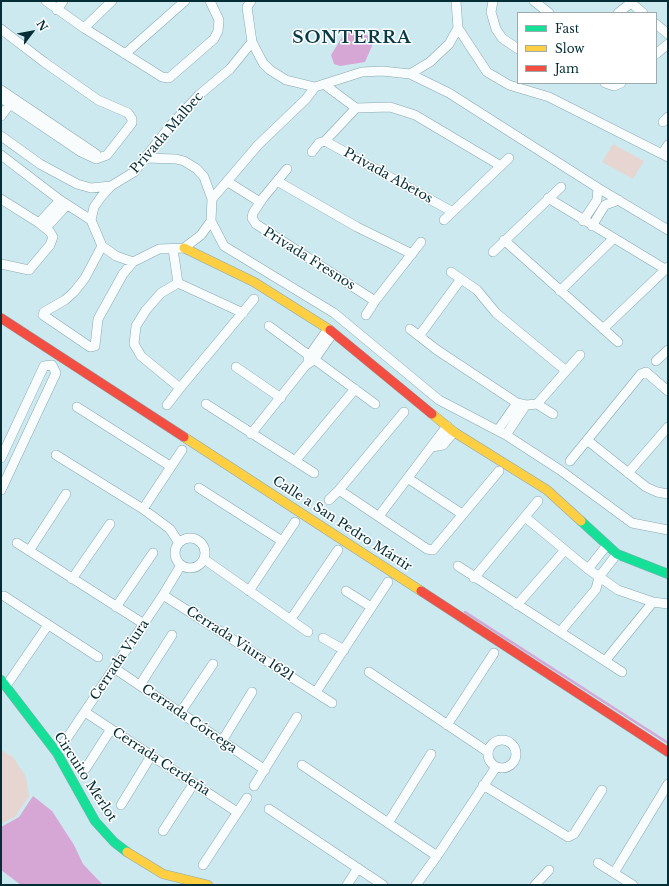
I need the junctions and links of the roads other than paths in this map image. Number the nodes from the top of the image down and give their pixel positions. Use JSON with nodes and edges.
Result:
{"nodes":[{"id":1,"x":46,"y":1,"type":"edge"},
{"id":2,"x":63,"y":1,"type":"edge"},
{"id":3,"x":112,"y":1,"type":"edge"},
{"id":4,"x":185,"y":1,"type":"edge"},
{"id":5,"x":210,"y":1,"type":"edge"},
{"id":6,"x":456,"y":1,"type":"edge"},
{"id":7,"x":493,"y":1,"type":"edge"},
{"id":8,"x":534,"y":1,"type":"edge"},
{"id":9,"x":630,"y":2,"type":"edge"},
{"id":10,"x":248,"y":3,"type":"edge"},
{"id":11,"x":57,"y":10,"type":"junction"},
{"id":12,"x":548,"y":12,"type":"edge"},
{"id":13,"x":619,"y":12,"type":"edge"},
{"id":14,"x":642,"y":12,"type":"edge"},
{"id":15,"x":657,"y":25,"type":"edge"},
{"id":16,"x":84,"y":28,"type":"junction"},
{"id":17,"x":458,"y":28,"type":"junction"},
{"id":18,"x":1,"y":29,"type":"edge"},
{"id":19,"x":668,"y":34,"type":"edge"},
{"id":20,"x":252,"y":42,"type":"junction"},
{"id":21,"x":668,"y":44,"type":"edge"},
{"id":22,"x":517,"y":48,"type":"edge"},
{"id":23,"x":657,"y":53,"type":"edge"},
{"id":24,"x":125,"y":54,"type":"junction"},
{"id":25,"x":410,"y":74,"type":"junction"},
{"id":26,"x":608,"y":84,"type":"edge"},
{"id":27,"x":619,"y":84,"type":"edge"},
{"id":28,"x":320,"y":86,"type":"junction"},
{"id":29,"x":1,"y":90,"type":"edge"},
{"id":30,"x":1,"y":98,"type":"edge"},
{"id":31,"x":11,"y":102,"type":"junction"},
{"id":32,"x":354,"y":110,"type":"junction"},
{"id":33,"x":1,"y":116,"type":"edge"},
{"id":34,"x":1,"y":136,"type":"edge"},
{"id":35,"x":325,"y":141,"type":"junction"},
{"id":36,"x":668,"y":145,"type":"edge"},
{"id":37,"x":312,"y":152,"type":"dead end"},
{"id":38,"x":1,"y":156,"type":"edge"},
{"id":39,"x":665,"y":156,"type":"edge"},
{"id":40,"x":146,"y":158,"type":"junction"},
{"id":41,"x":509,"y":158,"type":"dead end"},
{"id":42,"x":501,"y":166,"type":"junction"},
{"id":43,"x":287,"y":169,"type":"dead end"},
{"id":44,"x":230,"y":180,"type":"junction"},
{"id":45,"x":277,"y":181,"type":"junction"},
{"id":46,"x":111,"y":186,"type":"junction"},
{"id":47,"x":561,"y":187,"type":"dead end"},
{"id":48,"x":598,"y":188,"type":"junction"},
{"id":49,"x":548,"y":198,"type":"junction"},
{"id":50,"x":1,"y":199,"type":"edge"},
{"id":51,"x":212,"y":199,"type":"junction"},
{"id":52,"x":261,"y":200,"type":"junction"},
{"id":53,"x":597,"y":200,"type":"junction"},
{"id":54,"x":619,"y":200,"type":"junction"},
{"id":55,"x":64,"y":202,"type":"junction"},
{"id":56,"x":605,"y":206,"type":"junction"},
{"id":57,"x":451,"y":211,"type":"junction"},
{"id":58,"x":91,"y":220,"type":"junction"},
{"id":59,"x":444,"y":220,"type":"dead end"},
{"id":60,"x":211,"y":221,"type":"junction"},
{"id":61,"x":583,"y":221,"type":"junction"},
{"id":62,"x":42,"y":225,"type":"junction"},
{"id":63,"x":592,"y":226,"type":"junction"},
{"id":64,"x":668,"y":230,"type":"edge"},
{"id":65,"x":613,"y":239,"type":"junction"},
{"id":66,"x":504,"y":240,"type":"junction"},
{"id":67,"x":421,"y":242,"type":"dead end"},
{"id":68,"x":102,"y":246,"type":"junction"},
{"id":69,"x":184,"y":248,"type":"junction"},
{"id":70,"x":173,"y":249,"type":"junction"},
{"id":71,"x":493,"y":252,"type":"dead end"},
{"id":72,"x":412,"y":254,"type":"junction"},
{"id":73,"x":133,"y":262,"type":"junction"},
{"id":74,"x":1,"y":264,"type":"edge"},
{"id":75,"x":666,"y":268,"type":"edge"},
{"id":76,"x":451,"y":272,"type":"dead end"},
{"id":77,"x":461,"y":279,"type":"junction"},
{"id":78,"x":178,"y":283,"type":"junction"},
{"id":79,"x":560,"y":291,"type":"junction"},
{"id":80,"x":254,"y":299,"type":"dead end"},
{"id":81,"x":375,"y":301,"type":"junction"},
{"id":82,"x":243,"y":313,"type":"junction"},
{"id":83,"x":366,"y":315,"type":"dead end"},
{"id":84,"x":1,"y":318,"type":"edge"},
{"id":85,"x":269,"y":326,"type":"dead end"},
{"id":86,"x":410,"y":329,"type":"dead end"},
{"id":87,"x":603,"y":329,"type":"junction"},
{"id":88,"x":331,"y":331,"type":"junction"},
{"id":89,"x":418,"y":336,"type":"junction"},
{"id":90,"x":618,"y":342,"type":"dead end"},
{"id":91,"x":668,"y":350,"type":"edge"},
{"id":92,"x":580,"y":355,"type":"dead end"},
{"id":93,"x":310,"y":360,"type":"junction"},
{"id":94,"x":656,"y":361,"type":"dead end"},
{"id":95,"x":236,"y":366,"type":"dead end"},
{"id":96,"x":565,"y":370,"type":"junction"},
{"id":97,"x":180,"y":388,"type":"junction"},
{"id":98,"x":355,"y":389,"type":"junction"},
{"id":99,"x":668,"y":391,"type":"edge"},
{"id":100,"x":281,"y":398,"type":"junction"},
{"id":101,"x":206,"y":404,"type":"dead end"},
{"id":102,"x":375,"y":404,"type":"dead end"},
{"id":103,"x":522,"y":404,"type":"junction"},
{"id":104,"x":537,"y":404,"type":"junction"},
{"id":105,"x":167,"y":405,"type":"dead end"},
{"id":106,"x":78,"y":407,"type":"dead end"},
{"id":107,"x":404,"y":412,"type":"dead end"},
{"id":108,"x":552,"y":414,"type":"dead end"},
{"id":109,"x":447,"y":426,"type":"junction"},
{"id":110,"x":668,"y":427,"type":"edge"},
{"id":111,"x":454,"y":432,"type":"junction"},
{"id":112,"x":502,"y":433,"type":"junction"},
{"id":113,"x":251,"y":434,"type":"junction"},
{"id":114,"x":587,"y":440,"type":"junction"},
{"id":115,"x":4,"y":446,"type":"edge"},
{"id":116,"x":432,"y":447,"type":"junction"},
{"id":117,"x":182,"y":450,"type":"dead end"},
{"id":118,"x":56,"y":455,"type":"dead end"},
{"id":119,"x":1,"y":458,"type":"edge"},
{"id":120,"x":295,"y":461,"type":"junction"},
{"id":121,"x":570,"y":461,"type":"dead end"},
{"id":122,"x":170,"y":466,"type":"junction"},
{"id":123,"x":499,"y":472,"type":"dead end"},
{"id":124,"x":314,"y":473,"type":"dead end"},
{"id":125,"x":628,"y":473,"type":"junction"},
{"id":126,"x":409,"y":479,"type":"junction"},
{"id":127,"x":199,"y":488,"type":"dead end"},
{"id":128,"x":1,"y":490,"type":"edge"},
{"id":129,"x":339,"y":490,"type":"junction"},
{"id":130,"x":66,"y":494,"type":"dead end"},
{"id":131,"x":668,"y":494,"type":"edge"},
{"id":132,"x":329,"y":500,"type":"dead end"},
{"id":133,"x":538,"y":501,"type":"dead end"},
{"id":134,"x":143,"y":509,"type":"junction"},
{"id":135,"x":462,"y":514,"type":"junction"},
{"id":136,"x":380,"y":516,"type":"junction"},
{"id":137,"x":525,"y":517,"type":"junction"},
{"id":138,"x":295,"y":522,"type":"dead end"},
{"id":139,"x":110,"y":524,"type":"dead end"},
{"id":140,"x":668,"y":530,"type":"edge"},
{"id":141,"x":282,"y":541,"type":"junction"},
{"id":142,"x":17,"y":543,"type":"dead end"},
{"id":143,"x":180,"y":543,"type":"junction"},
{"id":144,"x":607,"y":545,"type":"junction"},
{"id":145,"x":338,"y":550,"type":"dead end"},
{"id":146,"x":565,"y":550,"type":"junction"},
{"id":147,"x":29,"y":551,"type":"junction"},
{"id":148,"x":153,"y":553,"type":"dead end"},
{"id":149,"x":617,"y":554,"type":"junction"},
{"id":150,"x":204,"y":559,"type":"junction"},
{"id":151,"x":182,"y":565,"type":"junction"},
{"id":152,"x":458,"y":566,"type":"dead end"},
{"id":153,"x":588,"y":569,"type":"junction"},
{"id":154,"x":668,"y":574,"type":"edge"},
{"id":155,"x":599,"y":577,"type":"junction"},
{"id":156,"x":474,"y":578,"type":"junction"},
{"id":157,"x":72,"y":579,"type":"junction"},
{"id":158,"x":388,"y":582,"type":"dead end"},
{"id":159,"x":249,"y":591,"type":"junction"},
{"id":160,"x":346,"y":591,"type":"dead end"},
{"id":161,"x":163,"y":595,"type":"junction"},
{"id":162,"x":4,"y":596,"type":"dead end"},
{"id":163,"x":653,"y":602,"type":"junction"},
{"id":164,"x":668,"y":604,"type":"edge"},
{"id":165,"x":517,"y":605,"type":"junction"},
{"id":166,"x":116,"y":607,"type":"junction"},
{"id":167,"x":371,"y":607,"type":"junction"},
{"id":168,"x":292,"y":619,"type":"junction"},
{"id":169,"x":144,"y":624,"type":"junction"},
{"id":170,"x":48,"y":625,"type":"junction"},
{"id":171,"x":308,"y":632,"type":"dead end"},
{"id":172,"x":560,"y":632,"type":"junction"},
{"id":173,"x":172,"y":635,"type":"dead end"},
{"id":174,"x":323,"y":638,"type":"dead end"},
{"id":175,"x":344,"y":650,"type":"junction"},
{"id":176,"x":494,"y":653,"type":"dead end"},
{"id":177,"x":98,"y":657,"type":"dead end"},
{"id":178,"x":605,"y":661,"type":"junction"},
{"id":179,"x":213,"y":664,"type":"dead end"},
{"id":180,"x":114,"y":668,"type":"junction"},
{"id":181,"x":369,"y":672,"type":"dead end"},
{"id":182,"x":622,"y":672,"type":"dead end"},
{"id":183,"x":4,"y":683,"type":"edge"},
{"id":184,"x":140,"y":685,"type":"junction"},
{"id":185,"x":252,"y":692,"type":"dead end"},
{"id":186,"x":316,"y":692,"type":"junction"},
{"id":187,"x":332,"y":703,"type":"dead end"},
{"id":188,"x":85,"y":712,"type":"junction"},
{"id":189,"x":180,"y":713,"type":"junction"},
{"id":190,"x":298,"y":717,"type":"dead end"},
{"id":191,"x":447,"y":725,"type":"junction"},
{"id":192,"x":111,"y":729,"type":"junction"},
{"id":193,"x":222,"y":741,"type":"junction"},
{"id":194,"x":488,"y":752,"type":"junction"},
{"id":195,"x":668,"y":752,"type":"edge"},
{"id":196,"x":57,"y":753,"type":"junction"},
{"id":197,"x":431,"y":754,"type":"dead end"},
{"id":198,"x":151,"y":756,"type":"junction"},
{"id":199,"x":302,"y":765,"type":"dead end"},
{"id":200,"x":496,"y":767,"type":"junction"},
{"id":201,"x":86,"y":768,"type":"dead end"},
{"id":202,"x":265,"y":770,"type":"junction"},
{"id":203,"x":194,"y":783,"type":"junction"},
{"id":204,"x":483,"y":784,"type":"junction"},
{"id":205,"x":668,"y":784,"type":"edge"},
{"id":206,"x":254,"y":786,"type":"dead end"},
{"id":207,"x":602,"y":790,"type":"dead end"},
{"id":208,"x":246,"y":798,"type":"dead end"},
{"id":209,"x":121,"y":805,"type":"dead end"},
{"id":210,"x":269,"y":809,"type":"dead end"},
{"id":211,"x":237,"y":812,"type":"junction"},
{"id":212,"x":388,"y":823,"type":"junction"},
{"id":213,"x":163,"y":831,"type":"dead end"},
{"id":214,"x":437,"y":856,"type":"junction"},
{"id":215,"x":598,"y":863,"type":"dead end"},
{"id":216,"x":203,"y":865,"type":"dead end"},
{"id":217,"x":358,"y":868,"type":"junction"},
{"id":218,"x":549,"y":870,"type":"dead end"},
{"id":219,"x":614,"y":873,"type":"junction"},
{"id":220,"x":208,"y":885,"type":"edge"},
{"id":221,"x":347,"y":885,"type":"edge"},
{"id":222,"x":382,"y":885,"type":"edge"},
{"id":223,"x":416,"y":885,"type":"edge"},
{"id":224,"x":535,"y":885,"type":"edge"},
{"id":225,"x":633,"y":885,"type":"edge"}],
"edges":[{"from":1,"to":11,"type":"street"},
{"from":2,"to":11,"type":"street"},
{"from":3,"to":16,"type":"street"},
{"from":4,"to":24,"type":"street"},
{"from":5,"to":24,"type":"street"},
{"from":6,"to":17,"type":"street"},
{"from":7,"to":22,"type":"street"},
{"from":8,"to":12,"type":"street"},
{"from":9,"to":13,"type":"street"},
{"from":9,"to":14,"type":"street"},
{"from":10,"to":20,"type":"street"},
{"from":11,"to":16,"type":"street"},
{"from":15,"to":19,"type":"street"},
{"from":16,"to":24,"type":"street"},
{"from":17,"to":25,"type":"street"},
{"from":17,"to":39,"type":"street"},
{"from":18,"to":31,"type":"street"},
{"from":20,"to":28,"type":"street"},
{"from":20,"to":40,"type":"street","name":"Privada Malbec"},
{"from":21,"to":23,"type":"street"},
{"from":25,"to":28,"type":"street"},
{"from":25,"to":48,"type":"street"},
{"from":26,"to":27,"type":"street"},
{"from":28,"to":32,"type":"street"},
{"from":28,"to":44,"type":"street"},
{"from":29,"to":31,"type":"street"},
{"from":30,"to":31,"type":"street"},
{"from":31,"to":33,"type":"street"},
{"from":32,"to":35,"type":"street"},
{"from":32,"to":42,"type":"street"},
{"from":34,"to":46,"type":"street"},
{"from":35,"to":37,"type":"street"},
{"from":35,"to":57,"type":"street","name":"Privada Abetos"},
{"from":36,"to":39,"type":"street"},
{"from":38,"to":55,"type":"street"},
{"from":40,"to":46,"type":"street","name":"Privada Malbec"},
{"from":40,"to":51,"type":"street"},
{"from":41,"to":42,"type":"street"},
{"from":42,"to":57,"type":"street"},
{"from":43,"to":45,"type":"street","name":"Privada Fresnos"},
{"from":44,"to":51,"type":"street"},
{"from":44,"to":52,"type":"street"},
{"from":45,"to":52,"type":"street","name":"Privada Fresnos"},
{"from":45,"to":72,"type":"street"},
{"from":46,"to":58,"type":"street","name":"Privada Malbec"},
{"from":47,"to":49,"type":"street"},
{"from":48,"to":53,"type":"street"},
{"from":48,"to":54,"type":"street"},
{"from":49,"to":61,"type":"street"},
{"from":49,"to":66,"type":"street"},
{"from":50,"to":62,"type":"street"},
{"from":51,"to":60,"type":"street"},
{"from":52,"to":81,"type":"street","name":"Privada Fresnos"},
{"from":53,"to":56,"type":"street"},
{"from":53,"to":61,"type":"street"},
{"from":54,"to":56,"type":"street"},
{"from":54,"to":64,"type":"street"},
{"from":55,"to":58,"type":"street"},
{"from":55,"to":62,"type":"street"},
{"from":56,"to":63,"type":"street"},
{"from":57,"to":59,"type":"street"},
{"from":58,"to":68,"type":"street"},
{"from":60,"to":69,"type":"street"},
{"from":60,"to":112,"type":"street"},
{"from":61,"to":63,"type":"street"},
{"from":62,"to":74,"type":"street"},
{"from":63,"to":65,"type":"street"},
{"from":65,"to":75,"type":"street"},
{"from":65,"to":79,"type":"street"},
{"from":66,"to":71,"type":"street"},
{"from":66,"to":79,"type":"street"},
{"from":67,"to":72,"type":"street"},
{"from":68,"to":73,"type":"street"},
{"from":68,"to":73,"type":"street"},
{"from":69,"to":70,"type":"street"},
{"from":69,"to":88,"type":"street"},
{"from":70,"to":73,"type":"street"},
{"from":70,"to":78,"type":"street"},
{"from":72,"to":81,"type":"street"},
{"from":75,"to":87,"type":"street"},
{"from":76,"to":77,"type":"street"},
{"from":77,"to":89,"type":"street"},
{"from":77,"to":96,"type":"street"},
{"from":78,"to":82,"type":"street"},
{"from":78,"to":97,"type":"street"},
{"from":79,"to":87,"type":"street"},
{"from":80,"to":82,"type":"street"},
{"from":81,"to":83,"type":"street"},
{"from":82,"to":97,"type":"street"},
{"from":84,"to":195,"type":"street","name":"Calle a San Pedro Mártir"},
{"from":85,"to":93,"type":"street"},
{"from":86,"to":89,"type":"street"},
{"from":87,"to":90,"type":"street"},
{"from":88,"to":93,"type":"street"},
{"from":88,"to":109,"type":"street"},
{"from":89,"to":103,"type":"street"},
{"from":91,"to":94,"type":"street"},
{"from":92,"to":96,"type":"street"},
{"from":93,"to":98,"type":"street"},
{"from":93,"to":100,"type":"street"},
{"from":95,"to":100,"type":"street"},
{"from":96,"to":104,"type":"street"},
{"from":97,"to":105,"type":"street"},
{"from":98,"to":102,"type":"street"},
{"from":98,"to":120,"type":"street"},
{"from":99,"to":114,"type":"street"},
{"from":100,"to":113,"type":"street"},
{"from":101,"to":113,"type":"street"},
{"from":103,"to":104,"type":"street"},
{"from":103,"to":112,"type":"street"},
{"from":104,"to":108,"type":"street"},
{"from":106,"to":122,"type":"street"},
{"from":107,"to":129,"type":"street"},
{"from":109,"to":111,"type":"street"},
{"from":109,"to":116,"type":"street"},
{"from":110,"to":125,"type":"street"},
{"from":111,"to":116,"type":"street"},
{"from":111,"to":144,"type":"street"},
{"from":112,"to":140,"type":"street"},
{"from":113,"to":120,"type":"street"},
{"from":114,"to":121,"type":"street"},
{"from":114,"to":125,"type":"street"},
{"from":115,"to":119,"type":"street"},
{"from":115,"to":128,"type":"street"},
{"from":116,"to":126,"type":"street"},
{"from":117,"to":122,"type":"street"},
{"from":118,"to":134,"type":"street"},
{"from":120,"to":124,"type":"street"},
{"from":122,"to":134,"type":"street"},
{"from":123,"to":135,"type":"street"},
{"from":125,"to":131,"type":"street"},
{"from":126,"to":135,"type":"street"},
{"from":126,"to":136,"type":"street"},
{"from":127,"to":141,"type":"street"},
{"from":129,"to":132,"type":"street"},
{"from":129,"to":136,"type":"street"},
{"from":130,"to":147,"type":"street"},
{"from":133,"to":137,"type":"street"},
{"from":134,"to":143,"type":"street"},
{"from":135,"to":136,"type":"street"},
{"from":137,"to":146,"type":"street"},
{"from":137,"to":156,"type":"street"},
{"from":138,"to":141,"type":"street"},
{"from":139,"to":157,"type":"street"},
{"from":141,"to":159,"type":"street"},
{"from":142,"to":147,"type":"street"},
{"from":143,"to":150,"type":"street"},
{"from":143,"to":151,"type":"street"},
{"from":144,"to":149,"type":"street"},
{"from":144,"to":153,"type":"street"},
{"from":145,"to":168,"type":"street"},
{"from":146,"to":153,"type":"street"},
{"from":146,"to":165,"type":"street"},
{"from":147,"to":157,"type":"street"},
{"from":148,"to":166,"type":"street"},
{"from":149,"to":154,"type":"street"},
{"from":149,"to":155,"type":"street"},
{"from":150,"to":151,"type":"street"},
{"from":150,"to":159,"type":"street"},
{"from":151,"to":161,"type":"street","name":"Cerrada Viura"},
{"from":152,"to":156,"type":"street"},
{"from":153,"to":155,"type":"street"},
{"from":155,"to":163,"type":"street"},
{"from":155,"to":172,"type":"street"},
{"from":156,"to":165,"type":"street"},
{"from":157,"to":166,"type":"street"},
{"from":158,"to":167,"type":"street"},
{"from":159,"to":168,"type":"street"},
{"from":160,"to":167,"type":"street"},
{"from":161,"to":169,"type":"street","name":"Cerrada Viura"},
{"from":161,"to":186,"type":"street","name":"Cerrada Viura 1621"},
{"from":162,"to":170,"type":"street"},
{"from":163,"to":164,"type":"street"},
{"from":163,"to":178,"type":"street"},
{"from":165,"to":172,"type":"street"},
{"from":166,"to":169,"type":"street"},
{"from":167,"to":175,"type":"street"},
{"from":168,"to":171,"type":"street"},
{"from":169,"to":180,"type":"street","name":"Cerrada Viura"},
{"from":170,"to":177,"type":"street"},
{"from":170,"to":183,"type":"street"},
{"from":172,"to":178,"type":"street"},
{"from":173,"to":184,"type":"street"},
{"from":174,"to":175,"type":"street"},
{"from":175,"to":186,"type":"street"},
{"from":176,"to":191,"type":"street"},
{"from":178,"to":182,"type":"street"},
{"from":179,"to":189,"type":"street"},
{"from":180,"to":184,"type":"street","name":"Cerrada Córcega"},
{"from":180,"to":188,"type":"street","name":"Cerrada Viura"},
{"from":181,"to":191,"type":"street"},
{"from":183,"to":196,"type":"street","name":"Circuito Merlot"},
{"from":184,"to":189,"type":"street","name":"Cerrada Córcega"},
{"from":185,"to":193,"type":"street"},
{"from":186,"to":187,"type":"street","name":"Cerrada Viura 1621"},
{"from":188,"to":192,"type":"street","name":"Cerrada Cerdeña"},
{"from":188,"to":196,"type":"street","name":"Cerrada Viura"},
{"from":189,"to":193,"type":"street","name":"Cerrada Córcega"},
{"from":190,"to":202,"type":"street"},
{"from":191,"to":194,"type":"street"},
{"from":192,"to":198,"type":"street","name":"Cerrada Cerdeña"},
{"from":192,"to":201,"type":"street"},
{"from":193,"to":202,"type":"street","name":"Cerrada Córcega"},
{"from":194,"to":200,"type":"street"},
{"from":194,"to":200,"type":"street"},
{"from":196,"to":220,"type":"street","name":"Circuito Merlot"},
{"from":197,"to":212,"type":"street"},
{"from":198,"to":203,"type":"street","name":"Cerrada Cerdeña"},
{"from":198,"to":209,"type":"street"},
{"from":199,"to":212,"type":"street"},
{"from":200,"to":204,"type":"street"},
{"from":202,"to":206,"type":"street"},
{"from":203,"to":211,"type":"street","name":"Cerrada Cerdeña"},
{"from":203,"to":213,"type":"street"},
{"from":204,"to":207,"type":"street"},
{"from":204,"to":214,"type":"street"},
{"from":205,"to":219,"type":"street"},
{"from":208,"to":211,"type":"street"},
{"from":210,"to":217,"type":"street"},
{"from":211,"to":216,"type":"street"},
{"from":212,"to":214,"type":"street"},
{"from":214,"to":223,"type":"street"},
{"from":215,"to":219,"type":"street"},
{"from":217,"to":221,"type":"street"},
{"from":217,"to":222,"type":"street"},
{"from":218,"to":224,"type":"street"},
{"from":219,"to":225,"type":"street"}]}
